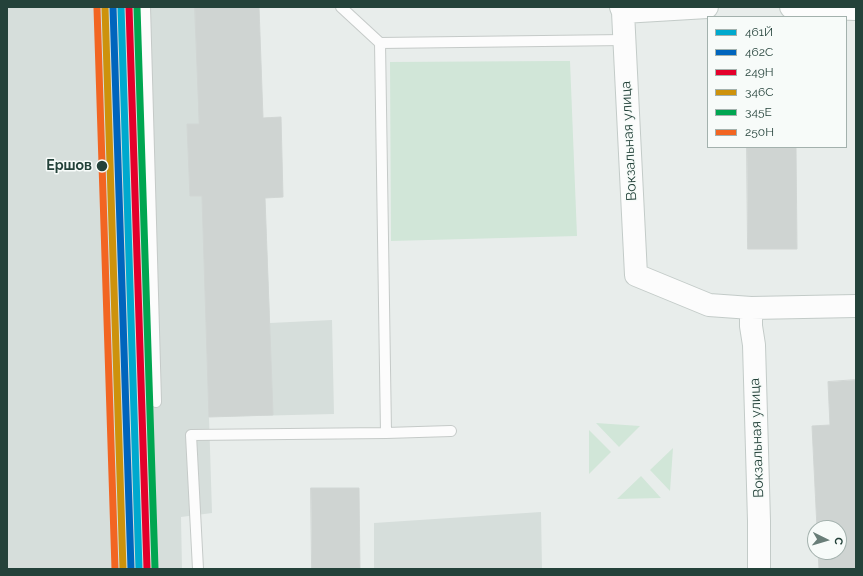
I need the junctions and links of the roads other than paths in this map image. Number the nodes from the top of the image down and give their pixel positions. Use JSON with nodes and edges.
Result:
{"nodes":[{"id":1,"x":145,"y":7,"type":"edge"},
{"id":2,"x":341,"y":7,"type":"edge"},
{"id":3,"x":707,"y":7,"type":"edge"},
{"id":4,"x":791,"y":7,"type":"edge"},
{"id":5,"x":856,"y":9,"type":"edge"},
{"id":6,"x":622,"y":10,"type":"edge"},
{"id":7,"x":624,"y":40,"type":"junction"},
{"id":8,"x":380,"y":43,"type":"junction"},
{"id":9,"x":856,"y":306,"type":"edge"},
{"id":10,"x":750,"y":308,"type":"junction"},
{"id":11,"x":156,"y":402,"type":"dead end"},
{"id":12,"x":451,"y":430,"type":"dead end"},
{"id":13,"x":386,"y":433,"type":"junction"},
{"id":14,"x":198,"y":569,"type":"edge"},
{"id":15,"x":759,"y":569,"type":"edge"}],
"edges":[{"from":1,"to":11,"type":"lane"},
{"from":2,"to":8,"type":"lane"},
{"from":3,"to":6,"type":"street"},
{"from":4,"to":5,"type":"street"},
{"from":6,"to":7,"type":"street","name":"Вокзальная улица"},
{"from":7,"to":8,"type":"lane"},
{"from":7,"to":10,"type":"street","name":"Вокзальная улица"},
{"from":8,"to":13,"type":"lane"},
{"from":9,"to":10,"type":"street"},
{"from":10,"to":15,"type":"street","name":"Вокзальная улица"},
{"from":12,"to":13,"type":"lane"},
{"from":13,"to":14,"type":"lane"}]}
